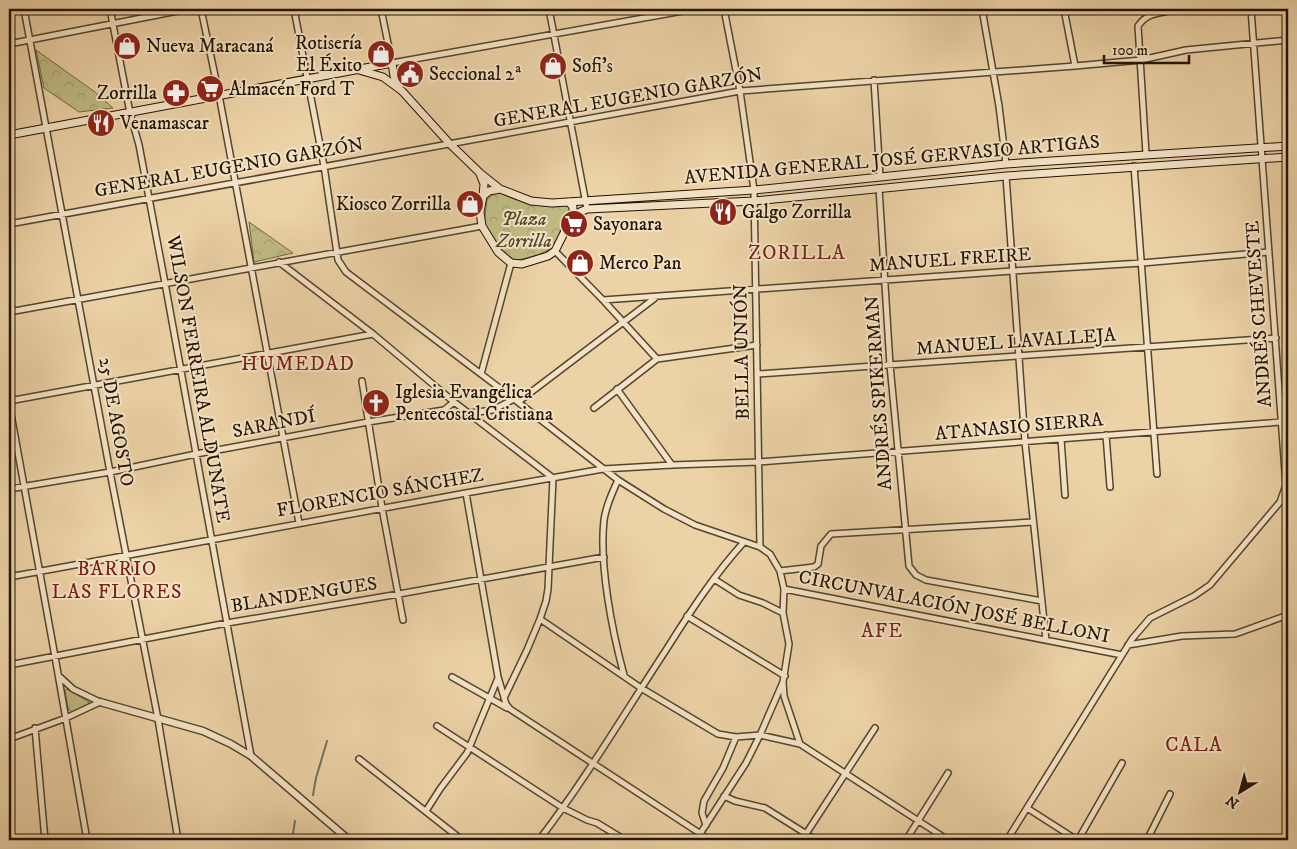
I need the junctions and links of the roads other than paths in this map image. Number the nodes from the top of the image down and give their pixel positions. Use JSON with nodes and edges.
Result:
{"nodes":[{"id":1,"x":24,"y":9,"type":"edge"},
{"id":2,"x":110,"y":9,"type":"edge"},
{"id":3,"x":188,"y":9,"type":"edge"},
{"id":4,"x":201,"y":9,"type":"edge"},
{"id":5,"x":294,"y":9,"type":"edge"},
{"id":6,"x":381,"y":9,"type":"edge"},
{"id":7,"x":549,"y":9,"type":"edge"},
{"id":8,"x":694,"y":9,"type":"edge"},
{"id":9,"x":724,"y":9,"type":"edge"},
{"id":10,"x":982,"y":9,"type":"edge"},
{"id":11,"x":1064,"y":9,"type":"edge"},
{"id":12,"x":1251,"y":9,"type":"edge"},
{"id":13,"x":1165,"y":12,"type":"dead end"},
{"id":14,"x":113,"y":25,"type":"junction"},
{"id":15,"x":553,"y":34,"type":"junction"},
{"id":16,"x":1288,"y":40,"type":"edge"},
{"id":17,"x":31,"y":41,"type":"junction"},
{"id":18,"x":9,"y":44,"type":"edge"},
{"id":19,"x":1253,"y":44,"type":"junction"},
{"id":20,"x":1140,"y":60,"type":"junction"},
{"id":21,"x":392,"y":63,"type":"junction"},
{"id":22,"x":1075,"y":66,"type":"junction"},
{"id":23,"x":359,"y":70,"type":"junction"},
{"id":24,"x":994,"y":72,"type":"junction"},
{"id":25,"x":307,"y":79,"type":"junction"},
{"id":26,"x":874,"y":80,"type":"junction"},
{"id":27,"x":402,"y":91,"type":"junction"},
{"id":28,"x":740,"y":91,"type":"junction"},
{"id":29,"x":219,"y":95,"type":"junction"},
{"id":30,"x":130,"y":113,"type":"junction"},
{"id":31,"x":571,"y":122,"type":"junction"},
{"id":32,"x":46,"y":128,"type":"junction"},
{"id":33,"x":9,"y":135,"type":"edge"},
{"id":34,"x":449,"y":143,"type":"junction"},
{"id":35,"x":1288,"y":146,"type":"edge"},
{"id":36,"x":1261,"y":147,"type":"junction"},
{"id":37,"x":1146,"y":154,"type":"junction"},
{"id":38,"x":1288,"y":157,"type":"edge"},
{"id":39,"x":1263,"y":158,"type":"junction"},
{"id":40,"x":1006,"y":164,"type":"junction"},
{"id":41,"x":324,"y":166,"type":"junction"},
{"id":42,"x":1134,"y":166,"type":"junction"},
{"id":43,"x":480,"y":173,"type":"junction"},
{"id":44,"x":1006,"y":176,"type":"junction"},
{"id":45,"x":880,"y":177,"type":"junction"},
{"id":46,"x":235,"y":182,"type":"junction"},
{"id":47,"x":879,"y":188,"type":"junction"},
{"id":48,"x":500,"y":189,"type":"junction"},
{"id":49,"x":754,"y":190,"type":"junction"},
{"id":50,"x":483,"y":196,"type":"junction"},
{"id":51,"x":149,"y":198,"type":"junction"},
{"id":52,"x":586,"y":200,"type":"junction"},
{"id":53,"x":754,"y":201,"type":"junction"},
{"id":54,"x":569,"y":202,"type":"junction"},
{"id":55,"x":587,"y":209,"type":"junction"},
{"id":56,"x":62,"y":214,"type":"junction"},
{"id":57,"x":573,"y":215,"type":"junction"},
{"id":58,"x":9,"y":224,"type":"edge"},
{"id":59,"x":482,"y":226,"type":"junction"},
{"id":60,"x":337,"y":251,"type":"junction"},
{"id":61,"x":555,"y":251,"type":"junction"},
{"id":62,"x":1269,"y":252,"type":"junction"},
{"id":63,"x":279,"y":262,"type":"junction"},
{"id":64,"x":511,"y":263,"type":"junction"},
{"id":65,"x":1142,"y":263,"type":"junction"},
{"id":66,"x":251,"y":267,"type":"junction"},
{"id":67,"x":1012,"y":271,"type":"junction"},
{"id":68,"x":885,"y":280,"type":"junction"},
{"id":69,"x":165,"y":283,"type":"junction"},
{"id":70,"x":756,"y":289,"type":"junction"},
{"id":71,"x":655,"y":297,"type":"junction"},
{"id":72,"x":78,"y":299,"type":"junction"},
{"id":73,"x":603,"y":300,"type":"junction"},
{"id":74,"x":9,"y":312,"type":"edge"},
{"id":75,"x":623,"y":322,"type":"junction"},
{"id":76,"x":373,"y":334,"type":"junction"},
{"id":77,"x":1276,"y":338,"type":"junction"},
{"id":78,"x":757,"y":345,"type":"junction"},
{"id":79,"x":1148,"y":348,"type":"junction"},
{"id":80,"x":268,"y":354,"type":"junction"},
{"id":81,"x":1018,"y":357,"type":"junction"},
{"id":82,"x":657,"y":359,"type":"junction"},
{"id":83,"x":890,"y":365,"type":"junction"},
{"id":84,"x":181,"y":370,"type":"junction"},
{"id":85,"x":481,"y":374,"type":"junction"},
{"id":86,"x":758,"y":374,"type":"junction"},
{"id":87,"x":362,"y":381,"type":"dead end"},
{"id":88,"x":94,"y":386,"type":"junction"},
{"id":89,"x":617,"y":389,"type":"junction"},
{"id":90,"x":516,"y":400,"type":"junction"},
{"id":91,"x":9,"y":402,"type":"edge"},
{"id":92,"x":454,"y":402,"type":"junction"},
{"id":93,"x":594,"y":408,"type":"dead end"},
{"id":94,"x":470,"y":413,"type":"junction"},
{"id":95,"x":368,"y":422,"type":"junction"},
{"id":96,"x":1281,"y":422,"type":"junction"},
{"id":97,"x":1154,"y":432,"type":"junction"},
{"id":98,"x":1106,"y":436,"type":"junction"},
{"id":99,"x":283,"y":438,"type":"junction"},
{"id":100,"x":1061,"y":439,"type":"junction"},
{"id":101,"x":1025,"y":442,"type":"junction"},
{"id":102,"x":897,"y":452,"type":"junction"},
{"id":103,"x":196,"y":454,"type":"junction"},
{"id":104,"x":759,"y":462,"type":"junction"},
{"id":105,"x":672,"y":465,"type":"junction"},
{"id":106,"x":603,"y":469,"type":"junction"},
{"id":107,"x":110,"y":472,"type":"junction"},
{"id":108,"x":1157,"y":474,"type":"dead end"},
{"id":109,"x":553,"y":478,"type":"junction"},
{"id":110,"x":618,"y":480,"type":"junction"},
{"id":111,"x":24,"y":486,"type":"junction"},
{"id":112,"x":1110,"y":487,"type":"dead end"},
{"id":113,"x":9,"y":489,"type":"edge"},
{"id":114,"x":466,"y":492,"type":"junction"},
{"id":115,"x":1065,"y":495,"type":"dead end"},
{"id":116,"x":1282,"y":498,"type":"junction"},
{"id":117,"x":1288,"y":500,"type":"edge"},
{"id":118,"x":382,"y":508,"type":"junction"},
{"id":119,"x":1033,"y":522,"type":"junction"},
{"id":120,"x":299,"y":523,"type":"junction"},
{"id":121,"x":905,"y":530,"type":"junction"},
{"id":122,"x":212,"y":539,"type":"junction"},
{"id":123,"x":744,"y":542,"type":"junction"},
{"id":124,"x":760,"y":548,"type":"junction"},
{"id":125,"x":126,"y":555,"type":"junction"},
{"id":126,"x":604,"y":558,"type":"junction"},
{"id":127,"x":548,"y":567,"type":"junction"},
{"id":128,"x":780,"y":571,"type":"junction"},
{"id":129,"x":39,"y":572,"type":"junction"},
{"id":130,"x":9,"y":577,"type":"edge"},
{"id":131,"x":481,"y":580,"type":"junction"},
{"id":132,"x":714,"y":580,"type":"junction"},
{"id":133,"x":784,"y":589,"type":"junction"},
{"id":134,"x":399,"y":594,"type":"junction"},
{"id":135,"x":1042,"y":601,"type":"junction"},
{"id":136,"x":783,"y":613,"type":"junction"},
{"id":137,"x":1288,"y":615,"type":"edge"},
{"id":138,"x":687,"y":616,"type":"junction"},
{"id":139,"x":540,"y":619,"type":"junction"},
{"id":140,"x":404,"y":620,"type":"dead end"},
{"id":141,"x":227,"y":623,"type":"junction"},
{"id":142,"x":142,"y":640,"type":"junction"},
{"id":143,"x":1046,"y":640,"type":"junction"},
{"id":144,"x":1128,"y":645,"type":"junction"},
{"id":145,"x":1122,"y":655,"type":"junction"},
{"id":146,"x":55,"y":657,"type":"junction"},
{"id":147,"x":9,"y":665,"type":"edge"},
{"id":148,"x":624,"y":675,"type":"junction"},
{"id":149,"x":60,"y":676,"type":"junction"},
{"id":150,"x":452,"y":677,"type":"dead end"},
{"id":151,"x":498,"y":677,"type":"junction"},
{"id":152,"x":784,"y":679,"type":"junction"},
{"id":153,"x":641,"y":688,"type":"junction"},
{"id":154,"x":490,"y":698,"type":"junction"},
{"id":155,"x":504,"y":698,"type":"junction"},
{"id":156,"x":100,"y":702,"type":"junction"},
{"id":157,"x":510,"y":710,"type":"junction"},
{"id":158,"x":66,"y":718,"type":"junction"},
{"id":159,"x":158,"y":719,"type":"junction"},
{"id":160,"x":437,"y":726,"type":"dead end"},
{"id":161,"x":35,"y":728,"type":"junction"},
{"id":162,"x":875,"y":728,"type":"dead end"},
{"id":163,"x":760,"y":735,"type":"junction"},
{"id":164,"x":736,"y":737,"type":"junction"},
{"id":165,"x":9,"y":739,"type":"edge"},
{"id":166,"x":800,"y":744,"type":"junction"},
{"id":167,"x":469,"y":748,"type":"junction"},
{"id":168,"x":251,"y":756,"type":"junction"},
{"id":169,"x":359,"y":759,"type":"dead end"},
{"id":170,"x":1122,"y":763,"type":"dead end"},
{"id":171,"x":592,"y":764,"type":"junction"},
{"id":172,"x":948,"y":773,"type":"dead end"},
{"id":173,"x":845,"y":774,"type":"junction"},
{"id":174,"x":1170,"y":794,"type":"dead end"},
{"id":175,"x":724,"y":796,"type":"junction"},
{"id":176,"x":563,"y":808,"type":"junction"},
{"id":177,"x":1027,"y":808,"type":"junction"},
{"id":178,"x":426,"y":811,"type":"junction"},
{"id":179,"x":918,"y":821,"type":"junction"},
{"id":180,"x":706,"y":825,"type":"junction"},
{"id":181,"x":700,"y":834,"type":"junction"},
{"id":182,"x":806,"y":834,"type":"junction"},
{"id":183,"x":45,"y":840,"type":"edge"},
{"id":184,"x":87,"y":840,"type":"edge"},
{"id":185,"x":178,"y":840,"type":"edge"},
{"id":186,"x":349,"y":840,"type":"edge"},
{"id":187,"x":462,"y":840,"type":"edge"},
{"id":188,"x":538,"y":840,"type":"edge"},
{"id":189,"x":625,"y":840,"type":"edge"},
{"id":190,"x":696,"y":840,"type":"edge"},
{"id":191,"x":710,"y":840,"type":"edge"},
{"id":192,"x":802,"y":840,"type":"edge"},
{"id":193,"x":816,"y":840,"type":"edge"},
{"id":194,"x":906,"y":840,"type":"edge"},
{"id":195,"x":948,"y":840,"type":"edge"},
{"id":196,"x":1007,"y":840,"type":"edge"},
{"id":197,"x":1077,"y":840,"type":"edge"},
{"id":198,"x":1147,"y":840,"type":"edge"}],
"edges":[{"from":1,"to":17,"type":"street","name":"25 DE AGOSTO"},
{"from":2,"to":14,"type":"street","name":"WILSON FERREIRA ALDUNATE"},
{"from":3,"to":14,"type":"street"},
{"from":4,"to":29,"type":"street"},
{"from":5,"to":25,"type":"street","name":"CIRCUNVALACIÓN JOSÉ BELLONI"},
{"from":6,"to":21,"type":"street"},
{"from":7,"to":15,"type":"street"},
{"from":8,"to":15,"type":"street"},
{"from":9,"to":28,"type":"street","name":"BELLA UNIÓN"},
{"from":10,"to":24,"type":"street"},
{"from":11,"to":22,"type":"street"},
{"from":12,"to":19,"type":"street","name":"ANDRÉS CHEVESTE"},
{"from":13,"to":20,"type":"street"},
{"from":14,"to":17,"type":"street"},
{"from":14,"to":30,"type":"street","name":"WILSON FERREIRA ALDUNATE"},
{"from":15,"to":21,"type":"street"},
{"from":15,"to":31,"type":"street"},
{"from":16,"to":19,"type":"street","name":"GENERAL EUGENIO GARZÓN"},
{"from":17,"to":18,"type":"street"},
{"from":17,"to":32,"type":"street","name":"25 DE AGOSTO"},
{"from":19,"to":20,"type":"street","name":"GENERAL EUGENIO GARZÓN"},
{"from":19,"to":36,"type":"street","name":"ANDRÉS CHEVESTE"},
{"from":20,"to":22,"type":"street","name":"GENERAL EUGENIO GARZÓN"},
{"from":20,"to":37,"type":"street"},
{"from":21,"to":23,"type":"main road"},
{"from":21,"to":27,"type":"main road"},
{"from":22,"to":24,"type":"street","name":"GENERAL EUGENIO GARZÓN"},
{"from":23,"to":25,"type":"main road"},
{"from":23,"to":27,"type":"main road"},
{"from":24,"to":26,"type":"street","name":"GENERAL EUGENIO GARZÓN"},
{"from":24,"to":40,"type":"street"},
{"from":25,"to":29,"type":"main road"},
{"from":25,"to":41,"type":"street","name":"CIRCUNVALACIÓN JOSÉ BELLONI"},
{"from":26,"to":28,"type":"street","name":"GENERAL EUGENIO GARZÓN"},
{"from":26,"to":45,"type":"street"},
{"from":27,"to":34,"type":"main road","name":"AVENIDA GENERAL JOSÉ GERVASIO ARTIGAS"},
{"from":28,"to":31,"type":"street","name":"GENERAL EUGENIO GARZÓN"},
{"from":28,"to":49,"type":"street","name":"BELLA UNIÓN"},
{"from":29,"to":30,"type":"main road"},
{"from":29,"to":46,"type":"street"},
{"from":30,"to":32,"type":"main road"},
{"from":30,"to":51,"type":"street","name":"WILSON FERREIRA ALDUNATE"},
{"from":31,"to":34,"type":"street","name":"GENERAL EUGENIO GARZÓN"},
{"from":31,"to":52,"type":"street"},
{"from":32,"to":33,"type":"main road"},
{"from":32,"to":56,"type":"street","name":"25 DE AGOSTO"},
{"from":34,"to":41,"type":"street","name":"GENERAL EUGENIO GARZÓN"},
{"from":34,"to":43,"type":"main road","name":"AVENIDA GENERAL JOSÉ GERVASIO ARTIGAS"},
{"from":35,"to":36,"type":"main road","name":"AVENIDA GENERAL JOSÉ GERVASIO ARTIGAS"},
{"from":36,"to":37,"type":"main road","name":"AVENIDA GENERAL JOSÉ GERVASIO ARTIGAS"},
{"from":36,"to":39,"type":"street","name":"ANDRÉS CHEVESTE"},
{"from":37,"to":40,"type":"main road","name":"AVENIDA GENERAL JOSÉ GERVASIO ARTIGAS"},
{"from":38,"to":39,"type":"main road","name":"AVENIDA GENERAL JOSÉ GERVASIO ARTIGAS"},
{"from":39,"to":42,"type":"main road","name":"AVENIDA GENERAL JOSÉ GERVASIO ARTIGAS"},
{"from":39,"to":62,"type":"street","name":"ANDRÉS CHEVESTE"},
{"from":40,"to":45,"type":"main road","name":"AVENIDA GENERAL JOSÉ GERVASIO ARTIGAS"},
{"from":41,"to":46,"type":"street","name":"GENERAL EUGENIO GARZÓN"},
{"from":41,"to":60,"type":"street","name":"CIRCUNVALACIÓN JOSÉ BELLONI"},
{"from":42,"to":44,"type":"main road","name":"AVENIDA GENERAL JOSÉ GERVASIO ARTIGAS"},
{"from":42,"to":65,"type":"street"},
{"from":43,"to":48,"type":"main road","name":"AVENIDA GENERAL JOSÉ GERVASIO ARTIGAS"},
{"from":43,"to":50,"type":"main road"},
{"from":44,"to":47,"type":"main road","name":"AVENIDA GENERAL JOSÉ GERVASIO ARTIGAS"},
{"from":44,"to":67,"type":"street"},
{"from":45,"to":49,"type":"main road","name":"AVENIDA GENERAL JOSÉ GERVASIO ARTIGAS"},
{"from":46,"to":51,"type":"street","name":"GENERAL EUGENIO GARZÓN"},
{"from":46,"to":66,"type":"street"},
{"from":47,"to":53,"type":"main road","name":"AVENIDA GENERAL JOSÉ GERVASIO ARTIGAS"},
{"from":47,"to":68,"type":"street","name":"ANDRÉS SPIKERMAN"},
{"from":48,"to":50,"type":"main road"},
{"from":48,"to":54,"type":"main road","name":"AVENIDA GENERAL JOSÉ GERVASIO ARTIGAS"},
{"from":49,"to":52,"type":"main road","name":"AVENIDA GENERAL JOSÉ GERVASIO ARTIGAS"},
{"from":49,"to":53,"type":"street","name":"BELLA UNIÓN"},
{"from":50,"to":59,"type":"main road"},
{"from":51,"to":56,"type":"street","name":"GENERAL EUGENIO GARZÓN"},
{"from":51,"to":69,"type":"street","name":"WILSON FERREIRA ALDUNATE"},
{"from":52,"to":54,"type":"main road","name":"AVENIDA GENERAL JOSÉ GERVASIO ARTIGAS"},
{"from":52,"to":55,"type":"street"},
{"from":53,"to":55,"type":"main road","name":"AVENIDA GENERAL JOSÉ GERVASIO ARTIGAS"},
{"from":53,"to":70,"type":"street","name":"BELLA UNIÓN"},
{"from":54,"to":57,"type":"main road"},
{"from":55,"to":57,"type":"main road","name":"AVENIDA GENERAL JOSÉ GERVASIO ARTIGAS"},
{"from":56,"to":58,"type":"street","name":"GENERAL EUGENIO GARZÓN"},
{"from":56,"to":72,"type":"street","name":"25 DE AGOSTO"},
{"from":57,"to":61,"type":"main road"},
{"from":59,"to":60,"type":"street"},
{"from":59,"to":64,"type":"main road"},
{"from":60,"to":63,"type":"street"},
{"from":60,"to":85,"type":"street","name":"CIRCUNVALACIÓN JOSÉ BELLONI"},
{"from":61,"to":64,"type":"main road"},
{"from":61,"to":73,"type":"street"},
{"from":62,"to":65,"type":"street","name":"MANUEL FREIRE"},
{"from":62,"to":77,"type":"street","name":"ANDRÉS CHEVESTE"},
{"from":63,"to":66,"type":"street"},
{"from":63,"to":76,"type":"street"},
{"from":64,"to":85,"type":"street"},
{"from":65,"to":67,"type":"street","name":"MANUEL FREIRE"},
{"from":65,"to":79,"type":"street"},
{"from":66,"to":69,"type":"street"},
{"from":66,"to":80,"type":"street"},
{"from":67,"to":68,"type":"street","name":"MANUEL FREIRE"},
{"from":67,"to":81,"type":"street"},
{"from":68,"to":70,"type":"street","name":"MANUEL FREIRE"},
{"from":68,"to":83,"type":"street","name":"ANDRÉS SPIKERMAN"},
{"from":69,"to":72,"type":"street"},
{"from":69,"to":84,"type":"street","name":"WILSON FERREIRA ALDUNATE"},
{"from":70,"to":71,"type":"street","name":"MANUEL FREIRE"},
{"from":70,"to":78,"type":"street","name":"BELLA UNIÓN"},
{"from":71,"to":73,"type":"street","name":"MANUEL FREIRE"},
{"from":71,"to":75,"type":"street"},
{"from":72,"to":74,"type":"street"},
{"from":72,"to":88,"type":"street","name":"25 DE AGOSTO"},
{"from":73,"to":75,"type":"street"},
{"from":75,"to":82,"type":"street"},
{"from":75,"to":90,"type":"street"},
{"from":76,"to":80,"type":"street"},
{"from":76,"to":92,"type":"street"},
{"from":77,"to":79,"type":"street","name":"MANUEL LAVALLEJA"},
{"from":77,"to":96,"type":"street","name":"ANDRÉS CHEVESTE"},
{"from":78,"to":82,"type":"street"},
{"from":78,"to":86,"type":"street","name":"BELLA UNIÓN"},
{"from":79,"to":81,"type":"street","name":"MANUEL LAVALLEJA"},
{"from":79,"to":97,"type":"street"},
{"from":80,"to":84,"type":"street"},
{"from":80,"to":99,"type":"street"},
{"from":81,"to":83,"type":"street","name":"MANUEL LAVALLEJA"},
{"from":81,"to":101,"type":"street"},
{"from":82,"to":89,"type":"street"},
{"from":83,"to":86,"type":"street","name":"MANUEL LAVALLEJA"},
{"from":83,"to":102,"type":"street","name":"ANDRÉS SPIKERMAN"},
{"from":84,"to":88,"type":"street"},
{"from":84,"to":103,"type":"street","name":"WILSON FERREIRA ALDUNATE"},
{"from":85,"to":90,"type":"street","name":"CIRCUNVALACIÓN JOSÉ BELLONI"},
{"from":86,"to":104,"type":"street","name":"BELLA UNIÓN"},
{"from":87,"to":95,"type":"street"},
{"from":88,"to":91,"type":"street"},
{"from":88,"to":107,"type":"street","name":"25 DE AGOSTO"},
{"from":89,"to":93,"type":"street"},
{"from":89,"to":105,"type":"street"},
{"from":90,"to":94,"type":"street"},
{"from":90,"to":106,"type":"street","name":"CIRCUNVALACIÓN JOSÉ BELLONI"},
{"from":91,"to":111,"type":"street"},
{"from":92,"to":94,"type":"street"},
{"from":92,"to":95,"type":"street","name":"SARANDÍ"},
{"from":94,"to":109,"type":"street"},
{"from":95,"to":99,"type":"street","name":"SARANDÍ"},
{"from":95,"to":118,"type":"street"},
{"from":96,"to":97,"type":"street","name":"ATANASIO SIERRA"},
{"from":96,"to":116,"type":"street","name":"ANDRÉS CHEVESTE"},
{"from":97,"to":98,"type":"street","name":"ATANASIO SIERRA"},
{"from":97,"to":108,"type":"street"},
{"from":98,"to":100,"type":"street","name":"ATANASIO SIERRA"},
{"from":98,"to":112,"type":"street"},
{"from":99,"to":103,"type":"street","name":"SARANDÍ"},
{"from":99,"to":120,"type":"street"},
{"from":100,"to":101,"type":"street","name":"ATANASIO SIERRA"},
{"from":100,"to":115,"type":"street"},
{"from":101,"to":102,"type":"street","name":"ATANASIO SIERRA"},
{"from":101,"to":119,"type":"street"},
{"from":102,"to":104,"type":"street","name":"ATANASIO SIERRA"},
{"from":102,"to":121,"type":"street","name":"ANDRÉS SPIKERMAN"},
{"from":103,"to":107,"type":"street","name":"SARANDÍ"},
{"from":103,"to":122,"type":"street","name":"WILSON FERREIRA ALDUNATE"},
{"from":104,"to":105,"type":"street","name":"FLORENCIO SÁNCHEZ"},
{"from":104,"to":124,"type":"street","name":"BELLA UNIÓN"},
{"from":105,"to":106,"type":"street","name":"FLORENCIO SÁNCHEZ"},
{"from":106,"to":109,"type":"street","name":"FLORENCIO SÁNCHEZ"},
{"from":106,"to":110,"type":"street","name":"CIRCUNVALACIÓN JOSÉ BELLONI"},
{"from":107,"to":111,"type":"street","name":"SARANDÍ"},
{"from":107,"to":125,"type":"street","name":"25 DE AGOSTO"},
{"from":109,"to":114,"type":"street","name":"FLORENCIO SÁNCHEZ"},
{"from":109,"to":127,"type":"street"},
{"from":110,"to":123,"type":"street","name":"CIRCUNVALACIÓN JOSÉ BELLONI"},
{"from":110,"to":126,"type":"street"},
{"from":111,"to":113,"type":"street","name":"SARANDÍ"},
{"from":111,"to":129,"type":"street"},
{"from":114,"to":118,"type":"street","name":"FLORENCIO SÁNCHEZ"},
{"from":114,"to":131,"type":"street"},
{"from":116,"to":117,"type":"street"},
{"from":116,"to":144,"type":"street"},
{"from":118,"to":120,"type":"street","name":"FLORENCIO SÁNCHEZ"},
{"from":118,"to":134,"type":"street"},
{"from":119,"to":121,"type":"street"},
{"from":119,"to":135,"type":"street"},
{"from":120,"to":122,"type":"street","name":"FLORENCIO SÁNCHEZ"},
{"from":121,"to":128,"type":"street"},
{"from":121,"to":135,"type":"street","name":"ANDRÉS SPIKERMAN"},
{"from":122,"to":125,"type":"street","name":"FLORENCIO SÁNCHEZ"},
{"from":122,"to":141,"type":"street","name":"WILSON FERREIRA ALDUNATE"},
{"from":123,"to":124,"type":"street","name":"CIRCUNVALACIÓN JOSÉ BELLONI"},
{"from":123,"to":132,"type":"street"},
{"from":124,"to":128,"type":"street","name":"CIRCUNVALACIÓN JOSÉ BELLONI"},
{"from":125,"to":129,"type":"street","name":"FLORENCIO SÁNCHEZ"},
{"from":125,"to":142,"type":"street","name":"25 DE AGOSTO"},
{"from":126,"to":127,"type":"street","name":"BLANDENGUES"},
{"from":126,"to":148,"type":"street"},
{"from":127,"to":131,"type":"street","name":"BLANDENGUES"},
{"from":127,"to":139,"type":"street"},
{"from":128,"to":133,"type":"street","name":"CIRCUNVALACIÓN JOSÉ BELLONI"},
{"from":129,"to":130,"type":"street","name":"FLORENCIO SÁNCHEZ"},
{"from":129,"to":146,"type":"street"},
{"from":131,"to":134,"type":"street","name":"BLANDENGUES"},
{"from":131,"to":151,"type":"street"},
{"from":132,"to":136,"type":"street"},
{"from":132,"to":138,"type":"street"},
{"from":133,"to":136,"type":"street"},
{"from":133,"to":143,"type":"street","name":"CIRCUNVALACIÓN JOSÉ BELLONI"},
{"from":134,"to":140,"type":"street"},
{"from":134,"to":141,"type":"street","name":"BLANDENGUES"},
{"from":135,"to":143,"type":"street"},
{"from":136,"to":152,"type":"street"},
{"from":137,"to":144,"type":"street"},
{"from":138,"to":152,"type":"street"},
{"from":138,"to":153,"type":"street"},
{"from":139,"to":148,"type":"street"},
{"from":139,"to":155,"type":"street"},
{"from":141,"to":142,"type":"street","name":"BLANDENGUES"},
{"from":141,"to":168,"type":"street","name":"WILSON FERREIRA ALDUNATE"},
{"from":142,"to":146,"type":"street","name":"BLANDENGUES"},
{"from":142,"to":159,"type":"street","name":"25 DE AGOSTO"},
{"from":143,"to":145,"type":"street","name":"CIRCUNVALACIÓN JOSÉ BELLONI"},
{"from":144,"to":145,"type":"street"},
{"from":145,"to":177,"type":"street"},
{"from":146,"to":147,"type":"street","name":"BLANDENGUES"},
{"from":146,"to":149,"type":"street"},
{"from":148,"to":153,"type":"street"},
{"from":149,"to":156,"type":"street"},
{"from":149,"to":158,"type":"street"},
{"from":150,"to":154,"type":"street"},
{"from":151,"to":154,"type":"street"},
{"from":151,"to":155,"type":"street"},
{"from":152,"to":163,"type":"street"},
{"from":152,"to":166,"type":"street"},
{"from":153,"to":164,"type":"street"},
{"from":153,"to":171,"type":"street"},
{"from":154,"to":157,"type":"street"},
{"from":154,"to":167,"type":"street"},
{"from":155,"to":157,"type":"street"},
{"from":156,"to":158,"type":"street"},
{"from":156,"to":159,"type":"street"},
{"from":157,"to":171,"type":"street"},
{"from":158,"to":161,"type":"street"},
{"from":158,"to":184,"type":"street"},
{"from":159,"to":168,"type":"street"},
{"from":159,"to":185,"type":"street","name":"25 DE AGOSTO"},
{"from":160,"to":167,"type":"street"},
{"from":161,"to":165,"type":"street"},
{"from":161,"to":183,"type":"street"},
{"from":162,"to":173,"type":"street"},
{"from":163,"to":164,"type":"street"},
{"from":163,"to":166,"type":"street"},
{"from":163,"to":175,"type":"street"},
{"from":164,"to":180,"type":"street"},
{"from":166,"to":173,"type":"street"},
{"from":167,"to":176,"type":"street"},
{"from":167,"to":178,"type":"street"},
{"from":168,"to":186,"type":"street"},
{"from":169,"to":178,"type":"street"},
{"from":170,"to":197,"type":"street"},
{"from":171,"to":176,"type":"street"},
{"from":171,"to":181,"type":"street"},
{"from":172,"to":179,"type":"street"},
{"from":173,"to":179,"type":"street"},
{"from":173,"to":182,"type":"street"},
{"from":174,"to":198,"type":"street"},
{"from":175,"to":180,"type":"street"},
{"from":175,"to":182,"type":"street"},
{"from":176,"to":188,"type":"street"},
{"from":176,"to":189,"type":"street"},
{"from":177,"to":196,"type":"street"},
{"from":177,"to":197,"type":"street"},
{"from":178,"to":187,"type":"street"},
{"from":179,"to":194,"type":"street"},
{"from":179,"to":195,"type":"street"},
{"from":180,"to":181,"type":"street"},
{"from":181,"to":190,"type":"street"},
{"from":181,"to":191,"type":"street"},
{"from":182,"to":192,"type":"street"},
{"from":182,"to":193,"type":"street"}]}
